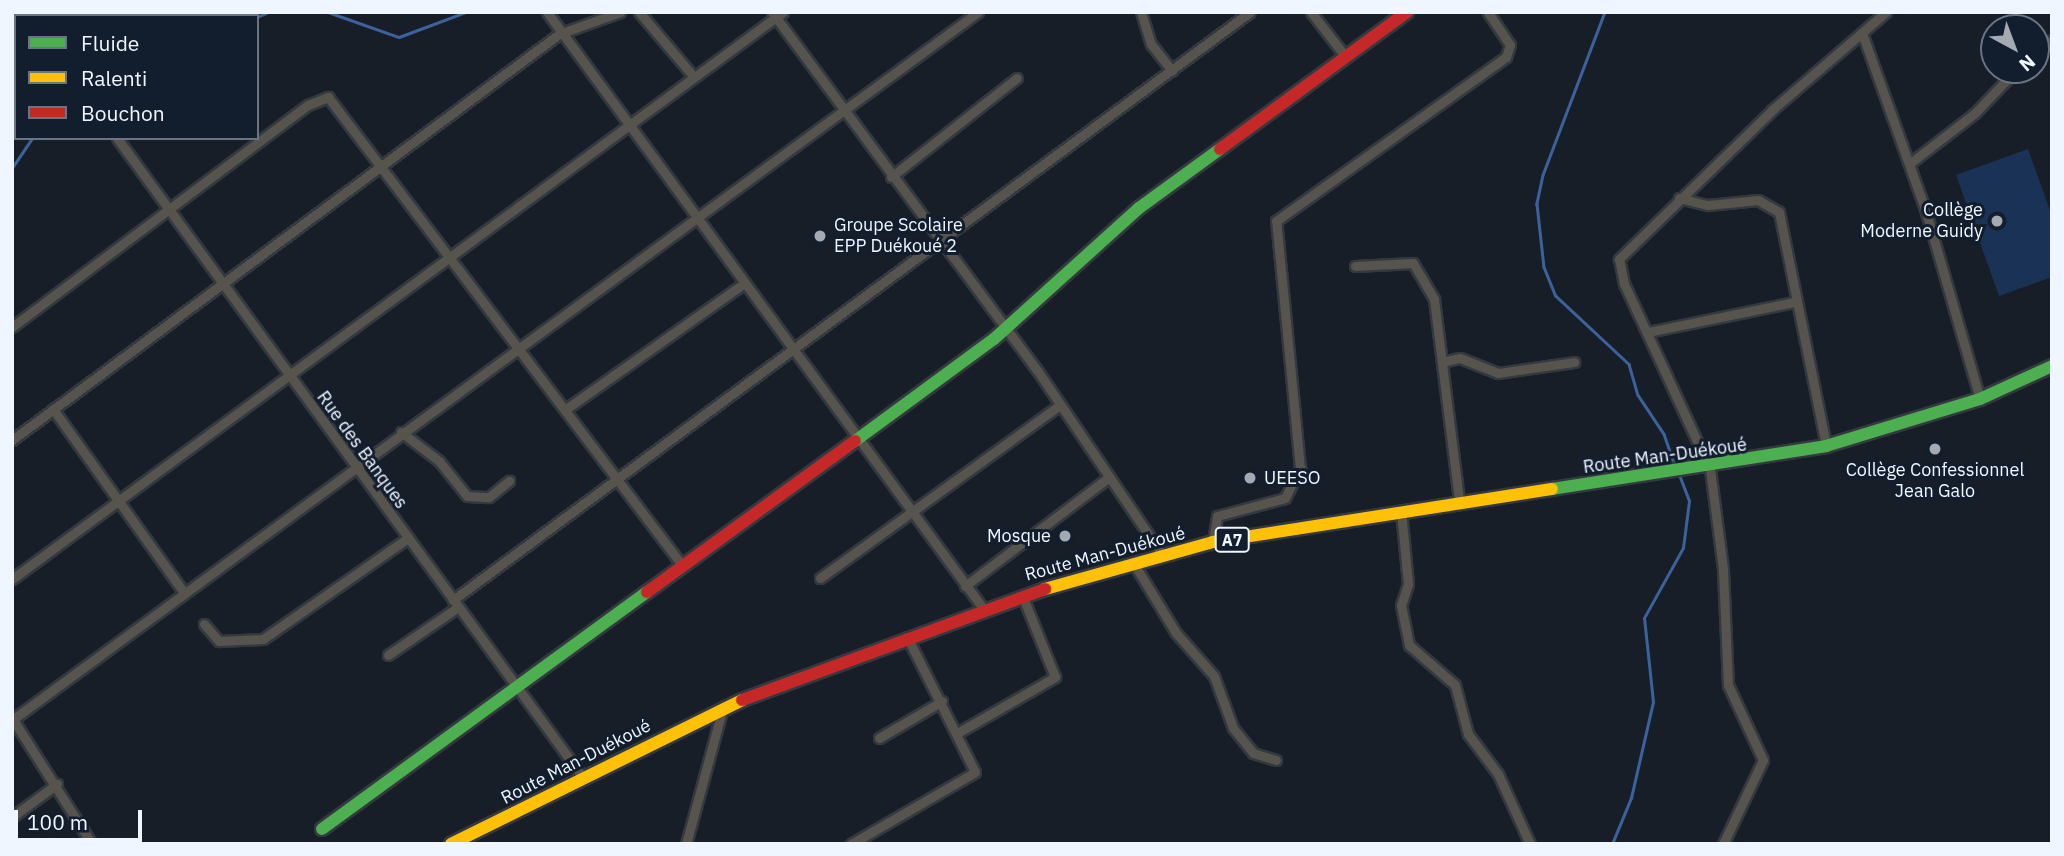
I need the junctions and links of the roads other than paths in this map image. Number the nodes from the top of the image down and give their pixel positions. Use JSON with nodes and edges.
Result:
{"nodes":[{"id":1,"x":547,"y":12,"type":"edge"},
{"id":2,"x":620,"y":12,"type":"edge"},
{"id":3,"x":639,"y":12,"type":"edge"},
{"id":4,"x":978,"y":12,"type":"edge"},
{"id":5,"x":1141,"y":12,"type":"edge"},
{"id":6,"x":1250,"y":12,"type":"edge"},
{"id":7,"x":1311,"y":12,"type":"edge"},
{"id":8,"x":1407,"y":12,"type":"edge"},
{"id":9,"x":1488,"y":12,"type":"edge"},
{"id":10,"x":1886,"y":12,"type":"edge"},
{"id":11,"x":777,"y":14,"type":"edge"},
{"id":12,"x":1863,"y":33,"type":"junction"},
{"id":13,"x":559,"y":34,"type":"junction"},
{"id":14,"x":1345,"y":56,"type":"junction"},
{"id":15,"x":1172,"y":71,"type":"junction"},
{"id":16,"x":693,"y":76,"type":"junction"},
{"id":17,"x":1017,"y":78,"type":"dead end"},
{"id":18,"x":2003,"y":84,"type":"edge"},
{"id":19,"x":842,"y":110,"type":"junction"},
{"id":20,"x":626,"y":124,"type":"junction"},
{"id":21,"x":118,"y":140,"type":"edge"},
{"id":22,"x":1909,"y":164,"type":"junction"},
{"id":23,"x":384,"y":165,"type":"junction"},
{"id":24,"x":891,"y":177,"type":"junction"},
{"id":25,"x":1679,"y":198,"type":"junction"},
{"id":26,"x":167,"y":212,"type":"junction"},
{"id":27,"x":694,"y":218,"type":"junction"},
{"id":28,"x":939,"y":241,"type":"junction"},
{"id":29,"x":449,"y":256,"type":"junction"},
{"id":30,"x":1354,"y":266,"type":"dead end"},
{"id":31,"x":743,"y":284,"type":"junction"},
{"id":32,"x":222,"y":285,"type":"junction"},
{"id":33,"x":1794,"y":302,"type":"junction"},
{"id":34,"x":12,"y":327,"type":"edge"},
{"id":35,"x":1007,"y":329,"type":"junction"},
{"id":36,"x":1648,"y":332,"type":"junction"},
{"id":37,"x":516,"y":346,"type":"junction"},
{"id":38,"x":793,"y":349,"type":"junction"},
{"id":39,"x":1442,"y":362,"type":"junction"},
{"id":40,"x":1574,"y":362,"type":"dead end"},
{"id":41,"x":2052,"y":366,"type":"edge"},
{"id":42,"x":287,"y":373,"type":"junction"},
{"id":43,"x":1980,"y":400,"type":"junction"},
{"id":44,"x":1060,"y":405,"type":"junction"},
{"id":45,"x":53,"y":409,"type":"junction"},
{"id":46,"x":566,"y":409,"type":"junction"},
{"id":47,"x":401,"y":432,"type":"junction"},
{"id":48,"x":858,"y":436,"type":"junction"},
{"id":49,"x":12,"y":440,"type":"edge"},
{"id":50,"x":1826,"y":446,"type":"junction"},
{"id":51,"x":355,"y":468,"type":"junction"},
{"id":52,"x":1710,"y":469,"type":"junction"},
{"id":53,"x":615,"y":476,"type":"junction"},
{"id":54,"x":1109,"y":478,"type":"junction"},
{"id":55,"x":509,"y":481,"type":"dead end"},
{"id":56,"x":1459,"y":501,"type":"junction"},
{"id":57,"x":117,"y":502,"type":"junction"},
{"id":58,"x":1400,"y":509,"type":"junction"},
{"id":59,"x":912,"y":510,"type":"junction"},
{"id":60,"x":408,"y":538,"type":"junction"},
{"id":61,"x":1213,"y":542,"type":"junction"},
{"id":62,"x":1163,"y":556,"type":"junction"},
{"id":63,"x":1134,"y":564,"type":"junction"},
{"id":64,"x":681,"y":565,"type":"junction"},
{"id":65,"x":820,"y":578,"type":"dead end"},
{"id":66,"x":12,"y":579,"type":"edge"},
{"id":67,"x":965,"y":586,"type":"junction"},
{"id":68,"x":182,"y":590,"type":"junction"},
{"id":69,"x":1022,"y":595,"type":"junction"},
{"id":70,"x":455,"y":603,"type":"junction"},
{"id":71,"x":982,"y":607,"type":"junction"},
{"id":72,"x":204,"y":624,"type":"dead end"},
{"id":73,"x":907,"y":637,"type":"junction"},
{"id":74,"x":388,"y":656,"type":"dead end"},
{"id":75,"x":519,"y":687,"type":"junction"},
{"id":76,"x":942,"y":701,"type":"junction"},
{"id":77,"x":723,"y":707,"type":"junction"},
{"id":78,"x":13,"y":719,"type":"edge"},
{"id":79,"x":959,"y":732,"type":"junction"},
{"id":80,"x":879,"y":737,"type":"dead end"},
{"id":81,"x":1276,"y":760,"type":"dead end"},
{"id":82,"x":584,"y":779,"type":"junction"},
{"id":83,"x":57,"y":784,"type":"junction"},
{"id":84,"x":12,"y":817,"type":"edge"},
{"id":85,"x":322,"y":829,"type":"dead end"},
{"id":86,"x":92,"y":844,"type":"edge"},
{"id":87,"x":451,"y":844,"type":"edge"},
{"id":88,"x":686,"y":844,"type":"edge"},
{"id":89,"x":851,"y":844,"type":"edge"},
{"id":90,"x":1530,"y":844,"type":"edge"},
{"id":91,"x":1723,"y":844,"type":"edge"}],
"edges":[{"from":1,"to":13,"type":"street"},
{"from":2,"to":13,"type":"street"},
{"from":3,"to":16,"type":"street"},
{"from":4,"to":19,"type":"street"},
{"from":5,"to":15,"type":"street"},
{"from":6,"to":15,"type":"street"},
{"from":7,"to":14,"type":"street"},
{"from":8,"to":14,"type":"main road"},
{"from":9,"to":61,"type":"street"},
{"from":10,"to":12,"type":"street"},
{"from":11,"to":16,"type":"street"},
{"from":11,"to":19,"type":"street"},
{"from":12,"to":22,"type":"street"},
{"from":12,"to":25,"type":"street"},
{"from":13,"to":20,"type":"street"},
{"from":13,"to":23,"type":"street"},
{"from":14,"to":35,"type":"main road"},
{"from":15,"to":28,"type":"street"},
{"from":16,"to":20,"type":"street"},
{"from":17,"to":24,"type":"street"},
{"from":18,"to":22,"type":"street"},
{"from":19,"to":24,"type":"street"},
{"from":19,"to":27,"type":"street"},
{"from":20,"to":27,"type":"street"},
{"from":20,"to":29,"type":"street"},
{"from":21,"to":26,"type":"street","name":"Rue des Banques"},
{"from":22,"to":43,"type":"street"},
{"from":23,"to":26,"type":"street"},
{"from":23,"to":29,"type":"street"},
{"from":23,"to":32,"type":"street"},
{"from":24,"to":28,"type":"street"},
{"from":25,"to":33,"type":"street"},
{"from":25,"to":36,"type":"street"},
{"from":26,"to":32,"type":"street","name":"Rue des Banques"},
{"from":26,"to":34,"type":"street"},
{"from":27,"to":31,"type":"street"},
{"from":27,"to":37,"type":"street"},
{"from":28,"to":35,"type":"street"},
{"from":28,"to":38,"type":"street"},
{"from":29,"to":37,"type":"street"},
{"from":29,"to":42,"type":"street"},
{"from":30,"to":39,"type":"street"},
{"from":31,"to":38,"type":"street"},
{"from":31,"to":46,"type":"street"},
{"from":32,"to":42,"type":"street","name":"Rue des Banques"},
{"from":32,"to":45,"type":"street"},
{"from":33,"to":36,"type":"street"},
{"from":33,"to":50,"type":"street"},
{"from":35,"to":44,"type":"street"},
{"from":35,"to":48,"type":"main road"},
{"from":36,"to":52,"type":"street"},
{"from":37,"to":46,"type":"street"},
{"from":37,"to":47,"type":"street"},
{"from":38,"to":48,"type":"street"},
{"from":38,"to":53,"type":"street"},
{"from":39,"to":40,"type":"street"},
{"from":39,"to":56,"type":"street"},
{"from":41,"to":43,"type":"main road","name":"Route Man-Duékoué","number":"A7"},
{"from":42,"to":51,"type":"street","name":"Rue des Banques"},
{"from":42,"to":57,"type":"street"},
{"from":43,"to":50,"type":"main road","name":"Route Man-Duékoué","number":"A7"},
{"from":44,"to":54,"type":"street"},
{"from":44,"to":59,"type":"street"},
{"from":45,"to":49,"type":"street"},
{"from":45,"to":57,"type":"street"},
{"from":46,"to":53,"type":"street"},
{"from":47,"to":51,"type":"street"},
{"from":47,"to":55,"type":"street"},
{"from":48,"to":59,"type":"street"},
{"from":48,"to":64,"type":"main road"},
{"from":50,"to":52,"type":"main road","name":"Route Man-Duékoué","number":"A7"},
{"from":51,"to":60,"type":"street","name":"Rue des Banques"},
{"from":51,"to":68,"type":"street"},
{"from":52,"to":56,"type":"main road","name":"Route Man-Duékoué","number":"A7"},
{"from":52,"to":91,"type":"street"},
{"from":53,"to":64,"type":"street"},
{"from":53,"to":70,"type":"street"},
{"from":54,"to":62,"type":"street"},
{"from":54,"to":67,"type":"street"},
{"from":56,"to":58,"type":"main road","name":"Route Man-Duékoué","number":"A7"},
{"from":57,"to":66,"type":"street"},
{"from":57,"to":68,"type":"street"},
{"from":58,"to":61,"type":"main road","name":"Route Man-Duékoué","number":"A7"},
{"from":58,"to":90,"type":"street"},
{"from":59,"to":65,"type":"street"},
{"from":59,"to":67,"type":"street"},
{"from":60,"to":70,"type":"street","name":"Rue des Banques"},
{"from":60,"to":72,"type":"street"},
{"from":61,"to":62,"type":"main road","name":"Route Man-Duékoué","number":"A7"},
{"from":62,"to":63,"type":"main road","name":"Route Man-Duékoué","number":"A7"},
{"from":63,"to":69,"type":"main road","name":"Route Man-Duékoué","number":"A7"},
{"from":63,"to":81,"type":"street"},
{"from":64,"to":75,"type":"main road"},
{"from":67,"to":71,"type":"street"},
{"from":68,"to":78,"type":"street"},
{"from":69,"to":71,"type":"main road","name":"Route Man-Duékoué","number":"A7"},
{"from":69,"to":79,"type":"street"},
{"from":70,"to":74,"type":"street"},
{"from":70,"to":75,"type":"street","name":"Rue des Banques"},
{"from":71,"to":73,"type":"main road","name":"Route Man-Duékoué","number":"A7"},
{"from":73,"to":76,"type":"street"},
{"from":73,"to":77,"type":"main road","name":"Route Man-Duékoué","number":"A7"},
{"from":75,"to":82,"type":"street","name":"Rue des Banques"},
{"from":75,"to":85,"type":"main road"},
{"from":76,"to":79,"type":"street"},
{"from":76,"to":80,"type":"street"},
{"from":77,"to":82,"type":"main road","name":"Route Man-Duékoué","number":"A7"},
{"from":77,"to":88,"type":"street"},
{"from":78,"to":83,"type":"street"},
{"from":79,"to":89,"type":"street"},
{"from":82,"to":87,"type":"main road","name":"Route Man-Duékoué","number":"A7"},
{"from":83,"to":84,"type":"street"},
{"from":83,"to":86,"type":"street"}]}
